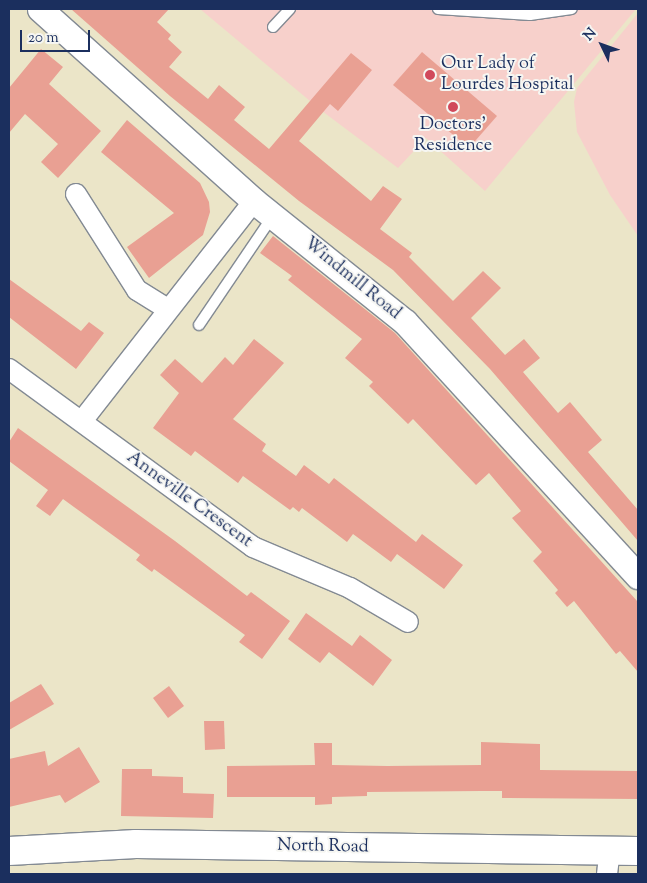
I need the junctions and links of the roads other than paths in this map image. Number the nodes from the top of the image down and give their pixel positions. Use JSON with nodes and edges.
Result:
{"nodes":[{"id":1,"x":40,"y":9,"type":"edge"},
{"id":2,"x":290,"y":9,"type":"edge"},
{"id":3,"x":438,"y":9,"type":"edge"},
{"id":4,"x":572,"y":9,"type":"edge"},
{"id":5,"x":273,"y":27,"type":"dead end"},
{"id":6,"x":76,"y":194,"type":"dead end"},
{"id":7,"x":263,"y":208,"type":"junction"},
{"id":8,"x":168,"y":308,"type":"junction"},
{"id":9,"x":198,"y":325,"type":"dead end"},
{"id":10,"x":9,"y":369,"type":"edge"},
{"id":11,"x":82,"y":421,"type":"junction"},
{"id":12,"x":638,"y":576,"type":"edge"},
{"id":13,"x":408,"y":622,"type":"dead end"},
{"id":14,"x":9,"y":851,"type":"edge"},
{"id":15,"x":638,"y":851,"type":"edge"},
{"id":16,"x":608,"y":863,"type":"edge"}],
"edges":[{"from":1,"to":7,"type":"street","name":"Windmill Road"},
{"from":2,"to":5,"type":"lane"},
{"from":3,"to":4,"type":"lane"},
{"from":6,"to":8,"type":"street"},
{"from":7,"to":8,"type":"street"},
{"from":7,"to":9,"type":"lane"},
{"from":7,"to":12,"type":"street","name":"Windmill Road"},
{"from":8,"to":11,"type":"street"},
{"from":10,"to":11,"type":"street","name":"Anneville Crescent"},
{"from":11,"to":13,"type":"street","name":"Anneville Crescent"},
{"from":14,"to":16,"type":"main road","name":"North Road"},
{"from":15,"to":16,"type":"main road","name":"North Road"}]}
